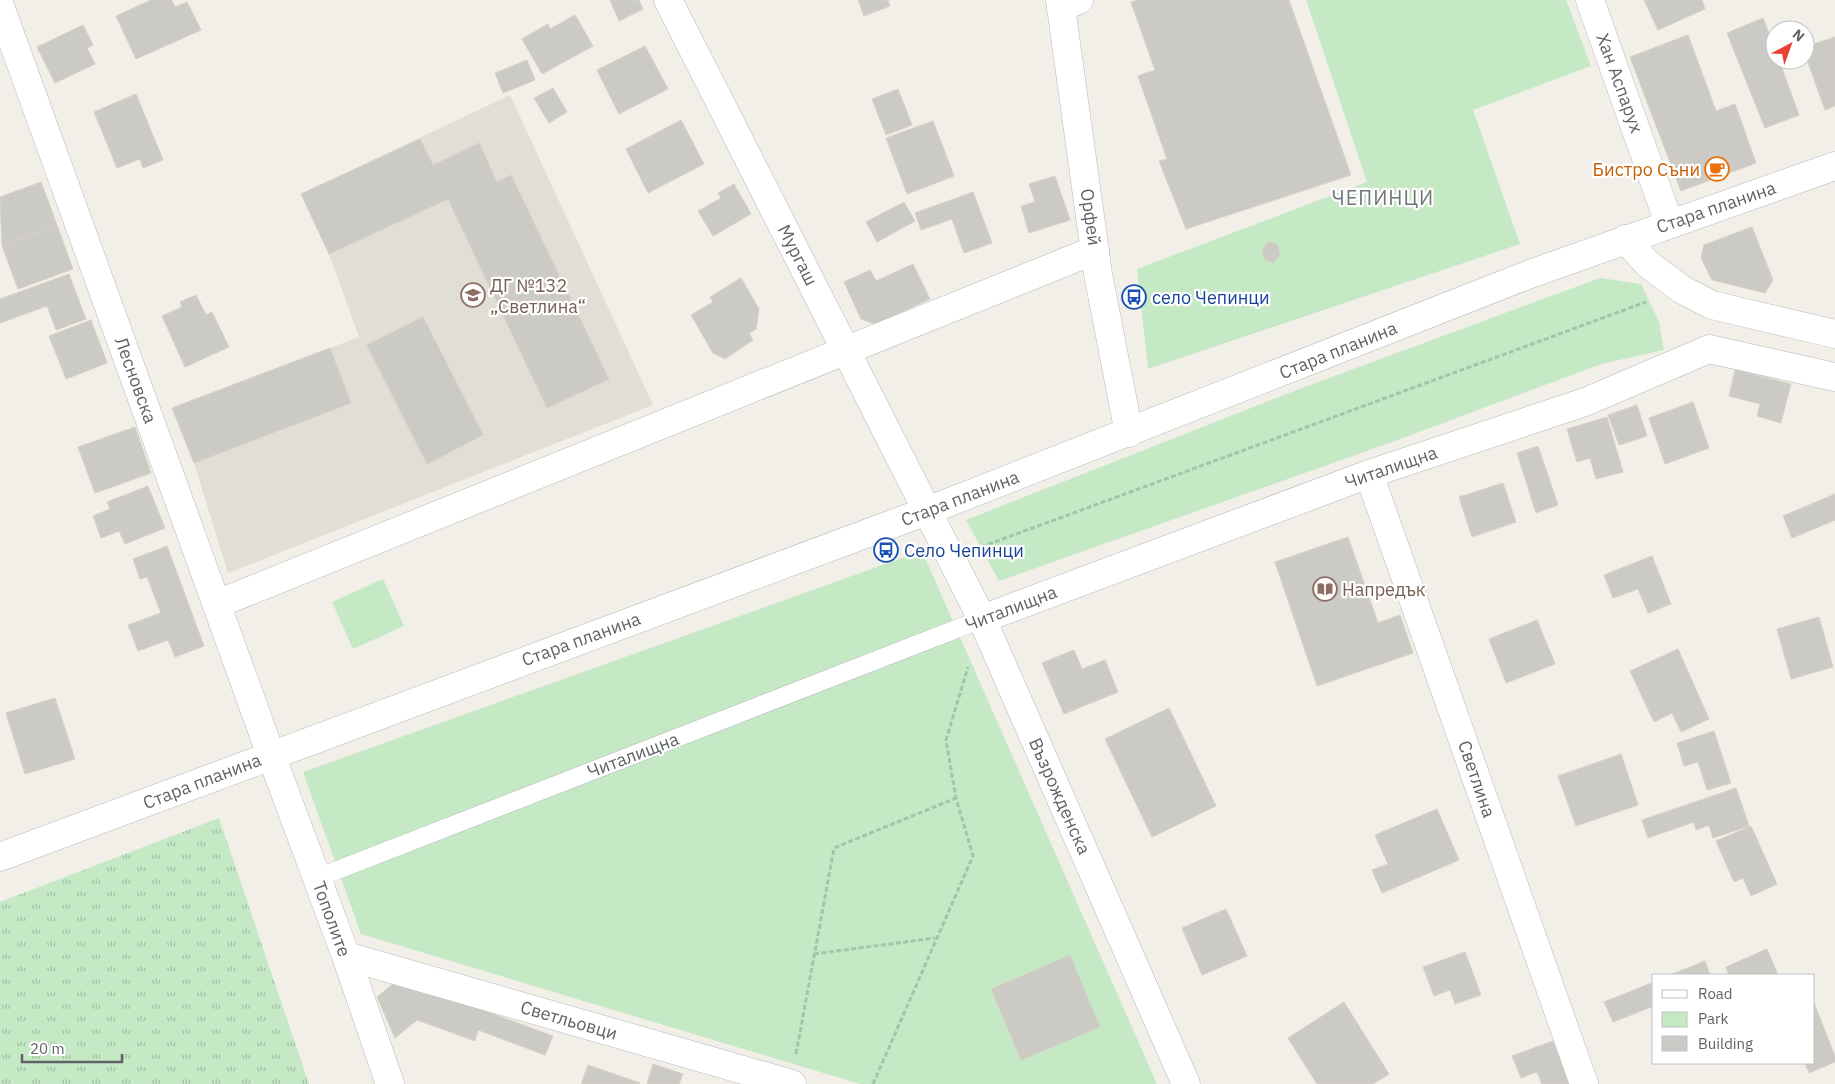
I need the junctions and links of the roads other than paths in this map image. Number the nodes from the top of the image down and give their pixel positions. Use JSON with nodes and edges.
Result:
{"nodes":[{"id":1,"x":668,"y":0,"type":"edge"},
{"id":2,"x":1590,"y":0,"type":"edge"},
{"id":3,"x":1067,"y":2,"type":"edge"},
{"id":4,"x":0,"y":6,"type":"edge"},
{"id":5,"x":1835,"y":166,"type":"edge"},
{"id":6,"x":1669,"y":223,"type":"junction"},
{"id":7,"x":1625,"y":239,"type":"junction"},
{"id":8,"x":1095,"y":250,"type":"junction"},
{"id":9,"x":1835,"y":334,"type":"edge"},
{"id":10,"x":846,"y":350,"type":"junction"},
{"id":11,"x":1835,"y":377,"type":"edge"},
{"id":12,"x":1129,"y":433,"type":"junction"},
{"id":13,"x":1369,"y":474,"type":"junction"},
{"id":14,"x":927,"y":511,"type":"junction"},
{"id":15,"x":217,"y":604,"type":"junction"},
{"id":16,"x":982,"y":619,"type":"junction"},
{"id":17,"x":270,"y":755,"type":"junction"},
{"id":18,"x":0,"y":857,"type":"edge"},
{"id":19,"x":317,"y":878,"type":"junction"},
{"id":20,"x":346,"y":956,"type":"junction"},
{"id":21,"x":390,"y":1084,"type":"edge"},
{"id":22,"x":791,"y":1084,"type":"edge"},
{"id":23,"x":1186,"y":1084,"type":"edge"},
{"id":24,"x":1584,"y":1084,"type":"edge"}],
"edges":[{"from":1,"to":10,"type":"street","name":"Мургаш"},
{"from":2,"to":6,"type":"street","name":"Хан Аспарух"},
{"from":3,"to":8,"type":"street","name":"Орфей"},
{"from":4,"to":15,"type":"street","name":"Лесновска"},
{"from":5,"to":6,"type":"street","name":"Стара планина"},
{"from":6,"to":7,"type":"street","name":"Стара планина"},
{"from":7,"to":9,"type":"street"},
{"from":7,"to":12,"type":"street","name":"Стара планина"},
{"from":8,"to":10,"type":"street"},
{"from":8,"to":12,"type":"street","name":"Орфей"},
{"from":10,"to":14,"type":"street","name":"Мургаш"},
{"from":10,"to":15,"type":"street"},
{"from":11,"to":13,"type":"street","name":"Читалищна"},
{"from":12,"to":14,"type":"street","name":"Стара планина"},
{"from":13,"to":16,"type":"street","name":"Читалищна"},
{"from":13,"to":24,"type":"street","name":"Светлина"},
{"from":14,"to":16,"type":"street","name":"Възрожденска"},
{"from":14,"to":17,"type":"street","name":"Стара планина"},
{"from":15,"to":17,"type":"street","name":"Лесновска"},
{"from":16,"to":19,"type":"lane","name":"Читалищна"},
{"from":16,"to":23,"type":"street","name":"Възрожденска"},
{"from":17,"to":18,"type":"street","name":"Стара планина"},
{"from":17,"to":19,"type":"street","name":"Тополите"},
{"from":19,"to":20,"type":"street","name":"Тополите"},
{"from":20,"to":21,"type":"street","name":"Тополите"},
{"from":20,"to":22,"type":"street","name":"Светльовци"}]}
